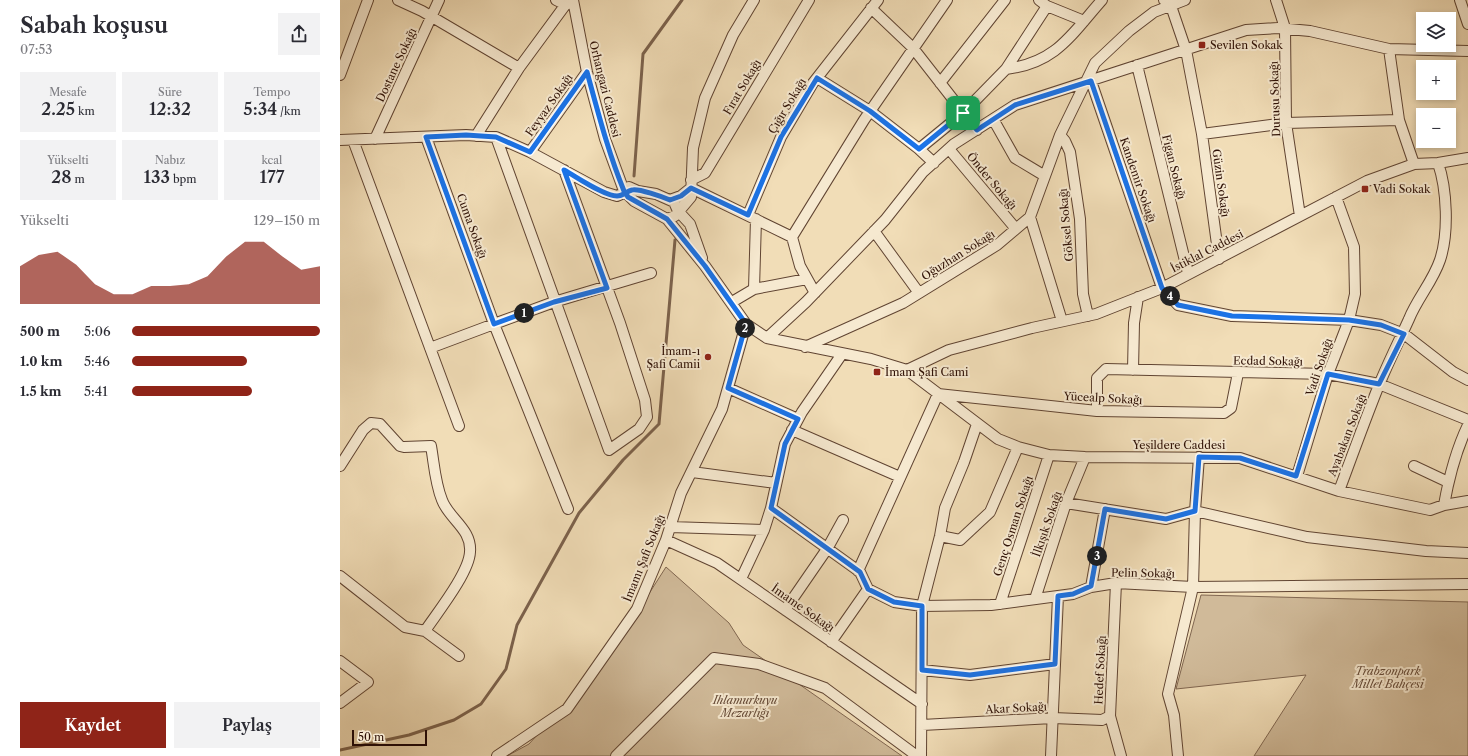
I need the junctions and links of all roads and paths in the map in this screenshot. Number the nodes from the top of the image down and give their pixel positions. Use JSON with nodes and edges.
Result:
{"nodes":[{"id":1,"x":368,"y":0,"type":"edge"},
{"id":2,"x":398,"y":0,"type":"edge"},
{"id":3,"x":438,"y":0,"type":"edge"},
{"id":4,"x":556,"y":0,"type":"edge"},
{"id":5,"x":754,"y":0,"type":"edge"},
{"id":6,"x":809,"y":0,"type":"edge"},
{"id":7,"x":878,"y":0,"type":"edge"},
{"id":8,"x":947,"y":0,"type":"edge"},
{"id":9,"x":1004,"y":0,"type":"edge"},
{"id":10,"x":1039,"y":0,"type":"edge"},
{"id":11,"x":1102,"y":0,"type":"edge"},
{"id":12,"x":1185,"y":0,"type":"edge"},
{"id":13,"x":1276,"y":0,"type":"edge"},
{"id":14,"x":1460,"y":0,"type":"edge"},
{"id":15,"x":569,"y":2,"type":"edge"},
{"id":16,"x":1168,"y":3,"type":"edge"},
{"id":17,"x":1048,"y":6,"type":"junction"},
{"id":18,"x":870,"y":8,"type":"junction"},
{"id":19,"x":432,"y":17,"type":"junction"},
{"id":20,"x":1084,"y":21,"type":"junction"},
{"id":21,"x":1468,"y":24,"type":"edge"},
{"id":22,"x":1285,"y":28,"type":"junction"},
{"id":23,"x":912,"y":48,"type":"junction"},
{"id":24,"x":1389,"y":49,"type":"junction"},
{"id":25,"x":1186,"y":50,"type":"junction"},
{"id":26,"x":1468,"y":51,"type":"edge"},
{"id":27,"x":1137,"y":66,"type":"junction"},
{"id":28,"x":519,"y":68,"type":"junction"},
{"id":29,"x":1006,"y":69,"type":"junction"},
{"id":30,"x":587,"y":72,"type":"junction"},
{"id":31,"x":340,"y":75,"type":"edge"},
{"id":32,"x":817,"y":78,"type":"junction"},
{"id":33,"x":1088,"y":82,"type":"junction"},
{"id":34,"x":940,"y":83,"type":"junction"},
{"id":35,"x":870,"y":111,"type":"junction"},
{"id":36,"x":963,"y":113,"type":"junction"},
{"id":37,"x":993,"y":119,"type":"junction"},
{"id":38,"x":1399,"y":120,"type":"junction"},
{"id":39,"x":1286,"y":124,"type":"junction"},
{"id":40,"x":977,"y":130,"type":"junction"},
{"id":41,"x":1202,"y":134,"type":"junction"},
{"id":42,"x":1060,"y":135,"type":"junction"},
{"id":43,"x":476,"y":136,"type":"junction"},
{"id":44,"x":426,"y":137,"type":"junction"},
{"id":45,"x":496,"y":137,"type":"junction"},
{"id":46,"x":340,"y":140,"type":"edge"},
{"id":47,"x":353,"y":140,"type":"junction"},
{"id":48,"x":375,"y":140,"type":"junction"},
{"id":49,"x":919,"y":149,"type":"junction"},
{"id":50,"x":949,"y":149,"type":"junction"},
{"id":51,"x":530,"y":152,"type":"junction"},
{"id":52,"x":1468,"y":158,"type":"edge"},
{"id":53,"x":934,"y":162,"type":"junction"},
{"id":54,"x":1438,"y":163,"type":"junction"},
{"id":55,"x":1414,"y":164,"type":"junction"},
{"id":56,"x":564,"y":170,"type":"junction"},
{"id":57,"x":1044,"y":176,"type":"junction"},
{"id":58,"x":691,"y":184,"type":"junction"},
{"id":59,"x":629,"y":191,"type":"junction"},
{"id":60,"x":652,"y":194,"type":"junction"},
{"id":61,"x":1336,"y":197,"type":"junction"},
{"id":62,"x":670,"y":200,"type":"junction"},
{"id":63,"x":651,"y":211,"type":"junction"},
{"id":64,"x":678,"y":211,"type":"junction"},
{"id":65,"x":1300,"y":216,"type":"junction"},
{"id":66,"x":752,"y":217,"type":"junction"},
{"id":67,"x":1030,"y":217,"type":"junction"},
{"id":68,"x":667,"y":219,"type":"junction"},
{"id":69,"x":1016,"y":229,"type":"junction"},
{"id":70,"x":874,"y":231,"type":"junction"},
{"id":71,"x":792,"y":237,"type":"junction"},
{"id":72,"x":1219,"y":259,"type":"junction"},
{"id":73,"x":705,"y":266,"type":"junction"},
{"id":74,"x":651,"y":273,"type":"dead end"},
{"id":75,"x":1188,"y":273,"type":"junction"},
{"id":76,"x":807,"y":279,"type":"junction"},
{"id":77,"x":607,"y":288,"type":"junction"},
{"id":78,"x":1162,"y":288,"type":"junction"},
{"id":79,"x":754,"y":289,"type":"junction"},
{"id":80,"x":815,"y":293,"type":"junction"},
{"id":81,"x":919,"y":293,"type":"junction"},
{"id":82,"x":1138,"y":297,"type":"junction"},
{"id":83,"x":554,"y":302,"type":"junction"},
{"id":84,"x":732,"y":302,"type":"junction"},
{"id":85,"x":1088,"y":316,"type":"junction"},
{"id":86,"x":1349,"y":320,"type":"junction"},
{"id":87,"x":1062,"y":321,"type":"junction"},
{"id":88,"x":494,"y":324,"type":"junction"},
{"id":89,"x":746,"y":324,"type":"junction"},
{"id":90,"x":1404,"y":334,"type":"junction"},
{"id":91,"x":767,"y":338,"type":"junction"},
{"id":92,"x":805,"y":347,"type":"junction"},
{"id":93,"x":430,"y":348,"type":"junction"},
{"id":94,"x":842,"y":354,"type":"junction"},
{"id":95,"x":907,"y":370,"type":"junction"},
{"id":96,"x":1133,"y":370,"type":"junction"},
{"id":97,"x":1238,"y":373,"type":"junction"},
{"id":98,"x":1328,"y":374,"type":"junction"},
{"id":99,"x":1468,"y":380,"type":"edge"},
{"id":100,"x":1379,"y":384,"type":"junction"},
{"id":101,"x":728,"y":388,"type":"junction"},
{"id":102,"x":938,"y":394,"type":"junction"},
{"id":103,"x":1097,"y":411,"type":"junction"},
{"id":104,"x":798,"y":419,"type":"junction"},
{"id":105,"x":1468,"y":420,"type":"edge"},
{"id":106,"x":977,"y":424,"type":"junction"},
{"id":107,"x":1468,"y":425,"type":"edge"},
{"id":108,"x":459,"y":426,"type":"dead end"},
{"id":109,"x":792,"y":430,"type":"junction"},
{"id":110,"x":1018,"y":447,"type":"junction"},
{"id":111,"x":1050,"y":455,"type":"junction"},
{"id":112,"x":1085,"y":457,"type":"junction"},
{"id":113,"x":1199,"y":457,"type":"junction"},
{"id":114,"x":340,"y":466,"type":"edge"},
{"id":115,"x":1414,"y":466,"type":"dead end"},
{"id":116,"x":692,"y":472,"type":"junction"},
{"id":117,"x":1296,"y":476,"type":"junction"},
{"id":118,"x":900,"y":477,"type":"junction"},
{"id":119,"x":1448,"y":482,"type":"junction"},
{"id":120,"x":776,"y":483,"type":"junction"},
{"id":121,"x":1339,"y":491,"type":"junction"},
{"id":122,"x":1468,"y":501,"type":"edge"},
{"id":123,"x":1066,"y":503,"type":"junction"},
{"id":124,"x":1444,"y":505,"type":"junction"},
{"id":125,"x":771,"y":508,"type":"junction"},
{"id":126,"x":568,"y":509,"type":"dead end"},
{"id":127,"x":1105,"y":509,"type":"junction"},
{"id":128,"x":1195,"y":511,"type":"junction"},
{"id":129,"x":843,"y":520,"type":"dead end"},
{"id":130,"x":670,"y":527,"type":"junction"},
{"id":131,"x":764,"y":530,"type":"junction"},
{"id":132,"x":940,"y":536,"type":"junction"},
{"id":133,"x":666,"y":540,"type":"junction"},
{"id":134,"x":827,"y":549,"type":"junction"},
{"id":135,"x":1468,"y":553,"type":"edge"},
{"id":136,"x":858,"y":571,"type":"junction"},
{"id":137,"x":340,"y":576,"type":"edge"},
{"id":138,"x":740,"y":579,"type":"junction"},
{"id":139,"x":1116,"y":583,"type":"junction"},
{"id":140,"x":1468,"y":584,"type":"edge"},
{"id":141,"x":1091,"y":586,"type":"junction"},
{"id":142,"x":1193,"y":587,"type":"junction"},
{"id":143,"x":868,"y":589,"type":"junction"},
{"id":144,"x":1058,"y":596,"type":"junction"},
{"id":145,"x":1035,"y":599,"type":"junction"},
{"id":146,"x":1000,"y":604,"type":"junction"},
{"id":147,"x":922,"y":606,"type":"junction"},
{"id":148,"x":785,"y":610,"type":"junction"},
{"id":149,"x":425,"y":631,"type":"junction"},
{"id":150,"x":831,"y":642,"type":"junction"},
{"id":151,"x":459,"y":656,"type":"dead end"},
{"id":152,"x":340,"y":661,"type":"edge"},
{"id":153,"x":1055,"y":664,"type":"junction"},
{"id":154,"x":922,"y":670,"type":"junction"},
{"id":155,"x":340,"y":703,"type":"edge"},
{"id":156,"x":922,"y":704,"type":"junction"},
{"id":157,"x":1110,"y":716,"type":"junction"},
{"id":158,"x":1053,"y":718,"type":"junction"},
{"id":159,"x":922,"y":725,"type":"junction"},
{"id":160,"x":497,"y":756,"type":"edge"},
{"id":161,"x":616,"y":756,"type":"edge"},
{"id":162,"x":917,"y":756,"type":"edge"},
{"id":163,"x":921,"y":756,"type":"edge"},
{"id":164,"x":1051,"y":756,"type":"edge"},
{"id":165,"x":1121,"y":756,"type":"edge"},
{"id":166,"x":1178,"y":756,"type":"edge"}],
"edges":[{"from":1,"to":31,"type":"street"},
{"from":2,"to":19,"type":"street"},
{"from":3,"to":19,"type":"street","name":"Dostane Sokağı"},
{"from":4,"to":15,"type":"street"},
{"from":5,"to":58,"type":"street"},
{"from":6,"to":58,"type":"street","name":"Fırat Sokağı"},
{"from":7,"to":18,"type":"street","name":"Çığır Sokağı"},
{"from":8,"to":23,"type":"street"},
{"from":9,"to":34,"type":"street"},
{"from":10,"to":17,"type":"street"},
{"from":11,"to":20,"type":"street"},
{"from":12,"to":16,"type":"street"},
{"from":13,"to":22,"type":"street","name":"Durusu Sokağı"},
{"from":14,"to":21,"type":"street"},
{"from":15,"to":28,"type":"street"},
{"from":15,"to":30,"type":"street","name":"Orhangazi Caddesi"},
{"from":16,"to":25,"type":"street","name":"Güzin Sokağı"},
{"from":16,"to":33,"type":"street"},
{"from":17,"to":20,"type":"street"},
{"from":17,"to":29,"type":"street"},
{"from":18,"to":23,"type":"street"},
{"from":18,"to":32,"type":"street","name":"Çığır Sokağı"},
{"from":19,"to":28,"type":"street"},
{"from":19,"to":48,"type":"street","name":"Dostane Sokağı"},
{"from":20,"to":29,"type":"street"},
{"from":22,"to":24,"type":"street"},
{"from":22,"to":25,"type":"street"},
{"from":22,"to":39,"type":"street","name":"Durusu Sokağı"},
{"from":23,"to":34,"type":"street"},
{"from":23,"to":35,"type":"street"},
{"from":24,"to":26,"type":"street"},
{"from":24,"to":38,"type":"street"},
{"from":25,"to":27,"type":"street"},
{"from":25,"to":41,"type":"street","name":"Güzin Sokağı"},
{"from":27,"to":33,"type":"street"},
{"from":27,"to":75,"type":"street","name":"Figan Sokağı"},
{"from":28,"to":43,"type":"street"},
{"from":29,"to":36,"type":"street"},
{"from":30,"to":51,"type":"street","name":"Feyyaz Sokağı"},
{"from":30,"to":59,"type":"street","name":"Orhangazi Caddesi"},
{"from":32,"to":35,"type":"street"},
{"from":32,"to":66,"type":"street","name":"Çığır Sokağı"},
{"from":33,"to":37,"type":"street"},
{"from":33,"to":42,"type":"street"},
{"from":33,"to":78,"type":"street","name":"Kandemir Sokağı"},
{"from":34,"to":36,"type":"street"},
{"from":35,"to":49,"type":"street"},
{"from":35,"to":71,"type":"street"},
{"from":36,"to":40,"type":"street"},
{"from":36,"to":49,"type":"street"},
{"from":37,"to":40,"type":"street"},
{"from":37,"to":57,"type":"street"},
{"from":38,"to":39,"type":"street"},
{"from":38,"to":55,"type":"street"},
{"from":39,"to":41,"type":"street"},
{"from":39,"to":65,"type":"street","name":"Durusu Sokağı"},
{"from":40,"to":50,"type":"street"},
{"from":41,"to":72,"type":"street","name":"Güzin Sokağı"},
{"from":42,"to":57,"type":"street"},
{"from":42,"to":85,"type":"street","name":"Göksel Sokağı"},
{"from":43,"to":44,"type":"street"},
{"from":43,"to":45,"type":"street"},
{"from":44,"to":48,"type":"street"},
{"from":44,"to":88,"type":"street","name":"Cuma Sokağı"},
{"from":45,"to":51,"type":"street"},
{"from":45,"to":83,"type":"street"},
{"from":46,"to":47,"type":"street"},
{"from":47,"to":48,"type":"street"},
{"from":47,"to":93,"type":"street"},
{"from":49,"to":53,"type":"street"},
{"from":50,"to":53,"type":"street"},
{"from":50,"to":69,"type":"street","name":"Önder Sokağı"},
{"from":51,"to":56,"type":"street"},
{"from":52,"to":54,"type":"street","name":"İstiklal Caddesi"},
{"from":53,"to":70,"type":"street"},
{"from":54,"to":55,"type":"street","name":"İstiklal Caddesi"},
{"from":54,"to":90,"type":"street","name":"Ayabakan Sokağı"},
{"from":55,"to":61,"type":"street","name":"İstiklal Caddesi"},
{"from":56,"to":59,"type":"street"},
{"from":56,"to":77,"type":"street"},
{"from":57,"to":67,"type":"street"},
{"from":58,"to":62,"type":"street","name":"Fırat Sokağı"},
{"from":58,"to":64,"type":"street"},
{"from":58,"to":66,"type":"street"},
{"from":59,"to":60,"type":"street"},
{"from":59,"to":63,"type":"street"},
{"from":60,"to":62,"type":"street"},
{"from":60,"to":63,"type":"street"},
{"from":61,"to":65,"type":"street","name":"İstiklal Caddesi"},
{"from":61,"to":86,"type":"street","name":"Vadi Sokağı"},
{"from":62,"to":64,"type":"street"},
{"from":63,"to":68,"type":"street"},
{"from":64,"to":68,"type":"street"},
{"from":64,"to":73,"type":"street"},
{"from":65,"to":72,"type":"street","name":"İstiklal Caddesi"},
{"from":66,"to":71,"type":"street"},
{"from":66,"to":79,"type":"street","name":"Çığır Sokağı"},
{"from":67,"to":69,"type":"street","name":"Oğuzhan Sokağı"},
{"from":67,"to":87,"type":"street"},
{"from":68,"to":73,"type":"street"},
{"from":69,"to":81,"type":"street","name":"Oğuzhan Sokağı"},
{"from":70,"to":80,"type":"street"},
{"from":70,"to":81,"type":"street"},
{"from":71,"to":76,"type":"street"},
{"from":72,"to":75,"type":"street","name":"İstiklal Caddesi"},
{"from":73,"to":84,"type":"street"},
{"from":74,"to":77,"type":"street"},
{"from":75,"to":78,"type":"street","name":"İstiklal Caddesi"},
{"from":76,"to":79,"type":"street"},
{"from":76,"to":80,"type":"street"},
{"from":77,"to":83,"type":"street"},
{"from":77,"to":83,"type":"street"},
{"from":78,"to":82,"type":"street","name":"İstiklal Caddesi"},
{"from":78,"to":86,"type":"street"},
{"from":79,"to":84,"type":"street"},
{"from":80,"to":91,"type":"street"},
{"from":81,"to":92,"type":"street","name":"Oğuzhan Sokağı"},
{"from":82,"to":85,"type":"street","name":"İstiklal Caddesi"},
{"from":82,"to":96,"type":"street"},
{"from":83,"to":88,"type":"street"},
{"from":84,"to":89,"type":"street"},
{"from":85,"to":87,"type":"street","name":"İstiklal Caddesi"},
{"from":86,"to":90,"type":"street"},
{"from":86,"to":98,"type":"street","name":"Vadi Sokağı"},
{"from":87,"to":95,"type":"street","name":"İstiklal Caddesi"},
{"from":88,"to":93,"type":"street"},
{"from":88,"to":126,"type":"street","name":"Cuma Sokağı"},
{"from":89,"to":91,"type":"street"},
{"from":89,"to":101,"type":"street","name":"İmamı Şafi Sokağı"},
{"from":90,"to":99,"type":"street"},
{"from":90,"to":100,"type":"street","name":"Ayabakan Sokağı"},
{"from":91,"to":92,"type":"street"},
{"from":92,"to":94,"type":"street"},
{"from":93,"to":108,"type":"street"},
{"from":94,"to":95,"type":"street"},
{"from":94,"to":104,"type":"street"},
{"from":95,"to":102,"type":"street","name":"Yeşildere Caddesi"},
{"from":96,"to":97,"type":"street","name":"Ecdad Sokağı"},
{"from":96,"to":103,"type":"street","name":"Ecdad Sokağı"},
{"from":97,"to":98,"type":"street","name":"Ecdad Sokağı"},
{"from":97,"to":103,"type":"street","name":"Yücealp Sokağı"},
{"from":98,"to":100,"type":"street","name":"Ecdad Sokağı"},
{"from":98,"to":117,"type":"street","name":"Vadi Sokağı"},
{"from":100,"to":105,"type":"street","name":"Ecdad Sokağı"},
{"from":100,"to":121,"type":"street","name":"Ayabakan Sokağı"},
{"from":101,"to":104,"type":"street"},
{"from":101,"to":116,"type":"street","name":"İmamı Şafi Sokağı"},
{"from":102,"to":103,"type":"street","name":"Yücealp Sokağı"},
{"from":102,"to":106,"type":"street","name":"Yeşildere Caddesi"},
{"from":102,"to":118,"type":"street"},
{"from":104,"to":109,"type":"street"},
{"from":106,"to":110,"type":"street","name":"Yeşildere Caddesi"},
{"from":106,"to":132,"type":"street"},
{"from":107,"to":119,"type":"street"},
{"from":109,"to":118,"type":"street"},
{"from":109,"to":120,"type":"street"},
{"from":110,"to":111,"type":"street","name":"Yeşildere Caddesi"},
{"from":110,"to":132,"type":"street"},
{"from":111,"to":112,"type":"street","name":"Yeşildere Caddesi"},
{"from":111,"to":146,"type":"street","name":"Genç Osman Sokağı"},
{"from":112,"to":113,"type":"street","name":"Yeşildere Caddesi"},
{"from":112,"to":123,"type":"street","name":"İlkışık Sokağı"},
{"from":113,"to":117,"type":"street","name":"Yeşildere Caddesi"},
{"from":113,"to":128,"type":"street"},
{"from":114,"to":149,"type":"street"},
{"from":115,"to":119,"type":"street"},
{"from":116,"to":120,"type":"street"},
{"from":116,"to":130,"type":"street","name":"İmamı Şafi Sokağı"},
{"from":117,"to":121,"type":"street","name":"Yeşildere Caddesi"},
{"from":118,"to":136,"type":"street"},
{"from":119,"to":124,"type":"street"},
{"from":120,"to":125,"type":"street"},
{"from":121,"to":124,"type":"street","name":"Yeşildere Caddesi"},
{"from":122,"to":124,"type":"street","name":"Yeşildere Caddesi"},
{"from":123,"to":127,"type":"street"},
{"from":123,"to":145,"type":"street","name":"İlkışık Sokağı"},
{"from":125,"to":131,"type":"street"},
{"from":125,"to":134,"type":"street"},
{"from":127,"to":128,"type":"street"},
{"from":127,"to":141,"type":"street"},
{"from":128,"to":135,"type":"street"},
{"from":128,"to":142,"type":"street"},
{"from":129,"to":134,"type":"street"},
{"from":130,"to":131,"type":"street"},
{"from":130,"to":133,"type":"street","name":"İmamı Şafi Sokağı"},
{"from":131,"to":138,"type":"street"},
{"from":132,"to":147,"type":"street"},
{"from":133,"to":138,"type":"street","name":"İmame Sokağı"},
{"from":133,"to":160,"type":"street","name":"İmamı Şafi Sokağı"},
{"from":134,"to":136,"type":"street"},
{"from":134,"to":148,"type":"street"},
{"from":136,"to":143,"type":"street"},
{"from":137,"to":149,"type":"street"},
{"from":138,"to":148,"type":"street","name":"İmame Sokağı"},
{"from":139,"to":141,"type":"street","name":"Pelin Sokağı"},
{"from":139,"to":142,"type":"street","name":"Pelin Sokağı"},
{"from":139,"to":157,"type":"street","name":"Hedef Sokağı"},
{"from":140,"to":142,"type":"street","name":"Pelin Sokağı"},
{"from":141,"to":144,"type":"street","name":"Pelin Sokağı"},
{"from":142,"to":166,"type":"street"},
{"from":143,"to":147,"type":"street","name":"Pelin Sokağı"},
{"from":143,"to":150,"type":"street"},
{"from":144,"to":145,"type":"street","name":"Pelin Sokağı"},
{"from":144,"to":153,"type":"street"},
{"from":145,"to":146,"type":"street","name":"Pelin Sokağı"},
{"from":146,"to":147,"type":"street","name":"Pelin Sokağı"},
{"from":147,"to":154,"type":"street"},
{"from":148,"to":150,"type":"street","name":"İmame Sokağı"},
{"from":149,"to":151,"type":"street"},
{"from":150,"to":156,"type":"street","name":"İmame Sokağı"},
{"from":152,"to":155,"type":"street"},
{"from":153,"to":154,"type":"street"},
{"from":153,"to":158,"type":"street"},
{"from":154,"to":156,"type":"street"},
{"from":156,"to":159,"type":"street"},
{"from":157,"to":158,"type":"street","name":"Akar Sokağı"},
{"from":157,"to":165,"type":"street","name":"Hedef Sokağı"},
{"from":158,"to":159,"type":"street","name":"Akar Sokağı"},
{"from":158,"to":164,"type":"street"},
{"from":159,"to":163,"type":"street"},
{"from":161,"to":162,"type":"street"}]}
